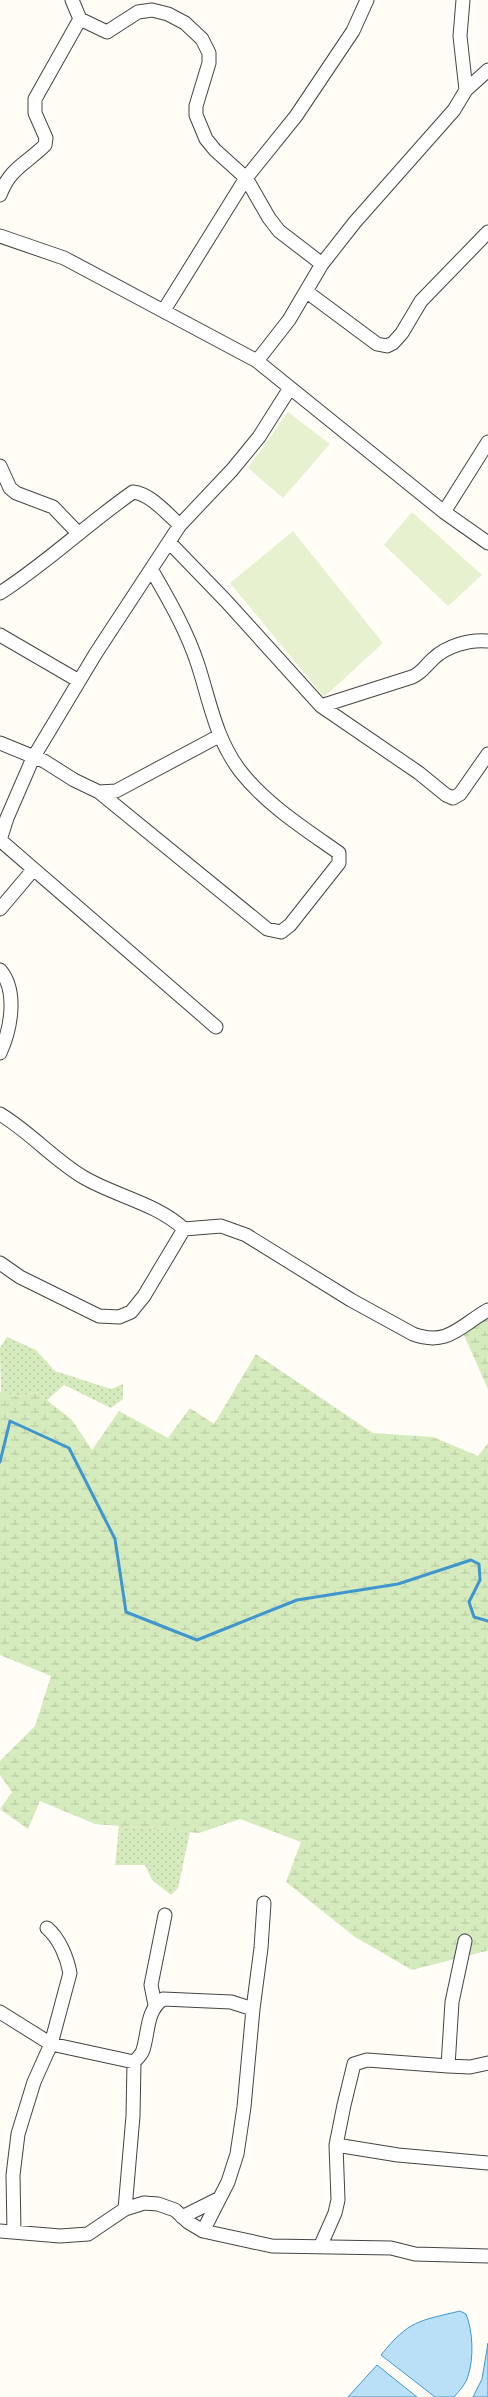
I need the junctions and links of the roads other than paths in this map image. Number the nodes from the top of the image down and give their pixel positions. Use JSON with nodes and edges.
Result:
{"nodes":[{"id":1,"x":72,"y":0,"type":"edge"},
{"id":2,"x":367,"y":0,"type":"edge"},
{"id":3,"x":463,"y":0,"type":"edge"},
{"id":4,"x":80,"y":19,"type":"junction"},
{"id":5,"x":488,"y":70,"type":"edge"},
{"id":6,"x":466,"y":90,"type":"junction"},
{"id":7,"x":246,"y":178,"type":"junction"},
{"id":8,"x":0,"y":195,"type":"edge"},
{"id":9,"x":0,"y":236,"type":"edge"},
{"id":10,"x":486,"y":239,"type":"edge"},
{"id":11,"x":322,"y":264,"type":"junction"},
{"id":12,"x":307,"y":292,"type":"junction"},
{"id":13,"x":164,"y":310,"type":"junction"},
{"id":14,"x":257,"y":361,"type":"junction"},
{"id":15,"x":290,"y":388,"type":"junction"},
{"id":16,"x":488,"y":442,"type":"edge"},
{"id":17,"x":0,"y":466,"type":"edge"},
{"id":18,"x":444,"y":512,"type":"junction"},
{"id":19,"x":180,"y":525,"type":"junction"},
{"id":20,"x":78,"y":533,"type":"junction"},
{"id":21,"x":169,"y":542,"type":"junction"},
{"id":22,"x":488,"y":543,"type":"edge"},
{"id":23,"x":151,"y":569,"type":"junction"},
{"id":24,"x":0,"y":593,"type":"edge"},
{"id":25,"x":0,"y":635,"type":"edge"},
{"id":26,"x":488,"y":641,"type":"edge"},
{"id":27,"x":79,"y":681,"type":"junction"},
{"id":28,"x":321,"y":706,"type":"junction"},
{"id":29,"x":219,"y":736,"type":"junction"},
{"id":30,"x":0,"y":743,"type":"edge"},
{"id":31,"x":488,"y":754,"type":"edge"},
{"id":32,"x":33,"y":758,"type":"junction"},
{"id":33,"x":99,"y":792,"type":"junction"},
{"id":34,"x":0,"y":840,"type":"edge"},
{"id":35,"x":33,"y":870,"type":"junction"},
{"id":36,"x":0,"y":909,"type":"edge"},
{"id":37,"x":0,"y":970,"type":"edge"},
{"id":38,"x":216,"y":1027,"type":"dead end"},
{"id":39,"x":0,"y":1052,"type":"edge"},
{"id":40,"x":0,"y":1114,"type":"edge"},
{"id":41,"x":184,"y":1229,"type":"junction"},
{"id":42,"x":0,"y":1263,"type":"edge"},
{"id":43,"x":488,"y":1310,"type":"edge"},
{"id":44,"x":264,"y":1902,"type":"dead end"},
{"id":45,"x":164,"y":1915,"type":"dead end"},
{"id":46,"x":47,"y":1928,"type":"dead end"},
{"id":47,"x":465,"y":1941,"type":"dead end"},
{"id":48,"x":155,"y":2005,"type":"junction"},
{"id":49,"x":253,"y":2009,"type":"junction"},
{"id":50,"x":0,"y":2012,"type":"edge"},
{"id":51,"x":51,"y":2044,"type":"junction"},
{"id":52,"x":134,"y":2062,"type":"junction"},
{"id":53,"x":488,"y":2064,"type":"edge"},
{"id":54,"x":448,"y":2066,"type":"junction"},
{"id":55,"x":336,"y":2145,"type":"junction"},
{"id":56,"x":488,"y":2163,"type":"edge"},
{"id":57,"x":220,"y":2198,"type":"junction"},
{"id":58,"x":125,"y":2209,"type":"junction"},
{"id":59,"x":182,"y":2217,"type":"junction"},
{"id":60,"x":0,"y":2231,"type":"edge"},
{"id":61,"x":203,"y":2231,"type":"junction"},
{"id":62,"x":14,"y":2232,"type":"junction"},
{"id":63,"x":320,"y":2247,"type":"junction"},
{"id":64,"x":488,"y":2256,"type":"edge"}],
"edges":[{"from":1,"to":4,"type":"street"},
{"from":2,"to":7,"type":"street"},
{"from":3,"to":6,"type":"street"},
{"from":4,"to":7,"type":"street"},
{"from":4,"to":8,"type":"street"},
{"from":5,"to":6,"type":"street"},
{"from":6,"to":11,"type":"street"},
{"from":7,"to":11,"type":"street"},
{"from":7,"to":13,"type":"street"},
{"from":9,"to":13,"type":"street"},
{"from":10,"to":12,"type":"street"},
{"from":11,"to":12,"type":"street"},
{"from":12,"to":14,"type":"street"},
{"from":13,"to":14,"type":"street"},
{"from":14,"to":15,"type":"street"},
{"from":15,"to":18,"type":"street"},
{"from":15,"to":19,"type":"street"},
{"from":16,"to":18,"type":"street"},
{"from":17,"to":20,"type":"street"},
{"from":18,"to":22,"type":"street"},
{"from":19,"to":20,"type":"street"},
{"from":19,"to":21,"type":"street"},
{"from":20,"to":24,"type":"street"},
{"from":21,"to":23,"type":"street"},
{"from":21,"to":28,"type":"street"},
{"from":23,"to":27,"type":"street"},
{"from":23,"to":29,"type":"street"},
{"from":25,"to":27,"type":"street"},
{"from":26,"to":28,"type":"street"},
{"from":27,"to":32,"type":"street"},
{"from":28,"to":31,"type":"street"},
{"from":29,"to":33,"type":"street"},
{"from":29,"to":33,"type":"street"},
{"from":30,"to":32,"type":"street"},
{"from":32,"to":33,"type":"street"},
{"from":32,"to":34,"type":"street"},
{"from":34,"to":35,"type":"street"},
{"from":35,"to":36,"type":"street"},
{"from":35,"to":38,"type":"street"},
{"from":37,"to":39,"type":"street"},
{"from":40,"to":41,"type":"street"},
{"from":41,"to":42,"type":"street"},
{"from":41,"to":43,"type":"street"},
{"from":44,"to":49,"type":"street"},
{"from":45,"to":48,"type":"street"},
{"from":46,"to":51,"type":"street"},
{"from":47,"to":54,"type":"street"},
{"from":48,"to":49,"type":"street"},
{"from":48,"to":52,"type":"street"},
{"from":49,"to":57,"type":"street"},
{"from":50,"to":51,"type":"street"},
{"from":51,"to":52,"type":"street"},
{"from":51,"to":62,"type":"street"},
{"from":52,"to":58,"type":"street"},
{"from":53,"to":54,"type":"street"},
{"from":54,"to":55,"type":"street"},
{"from":55,"to":56,"type":"street"},
{"from":55,"to":63,"type":"street"},
{"from":57,"to":59,"type":"street"},
{"from":57,"to":61,"type":"street"},
{"from":58,"to":59,"type":"street"},
{"from":58,"to":62,"type":"street"},
{"from":59,"to":61,"type":"street"},
{"from":60,"to":62,"type":"street"},
{"from":61,"to":63,"type":"street"},
{"from":63,"to":64,"type":"street"}]}
